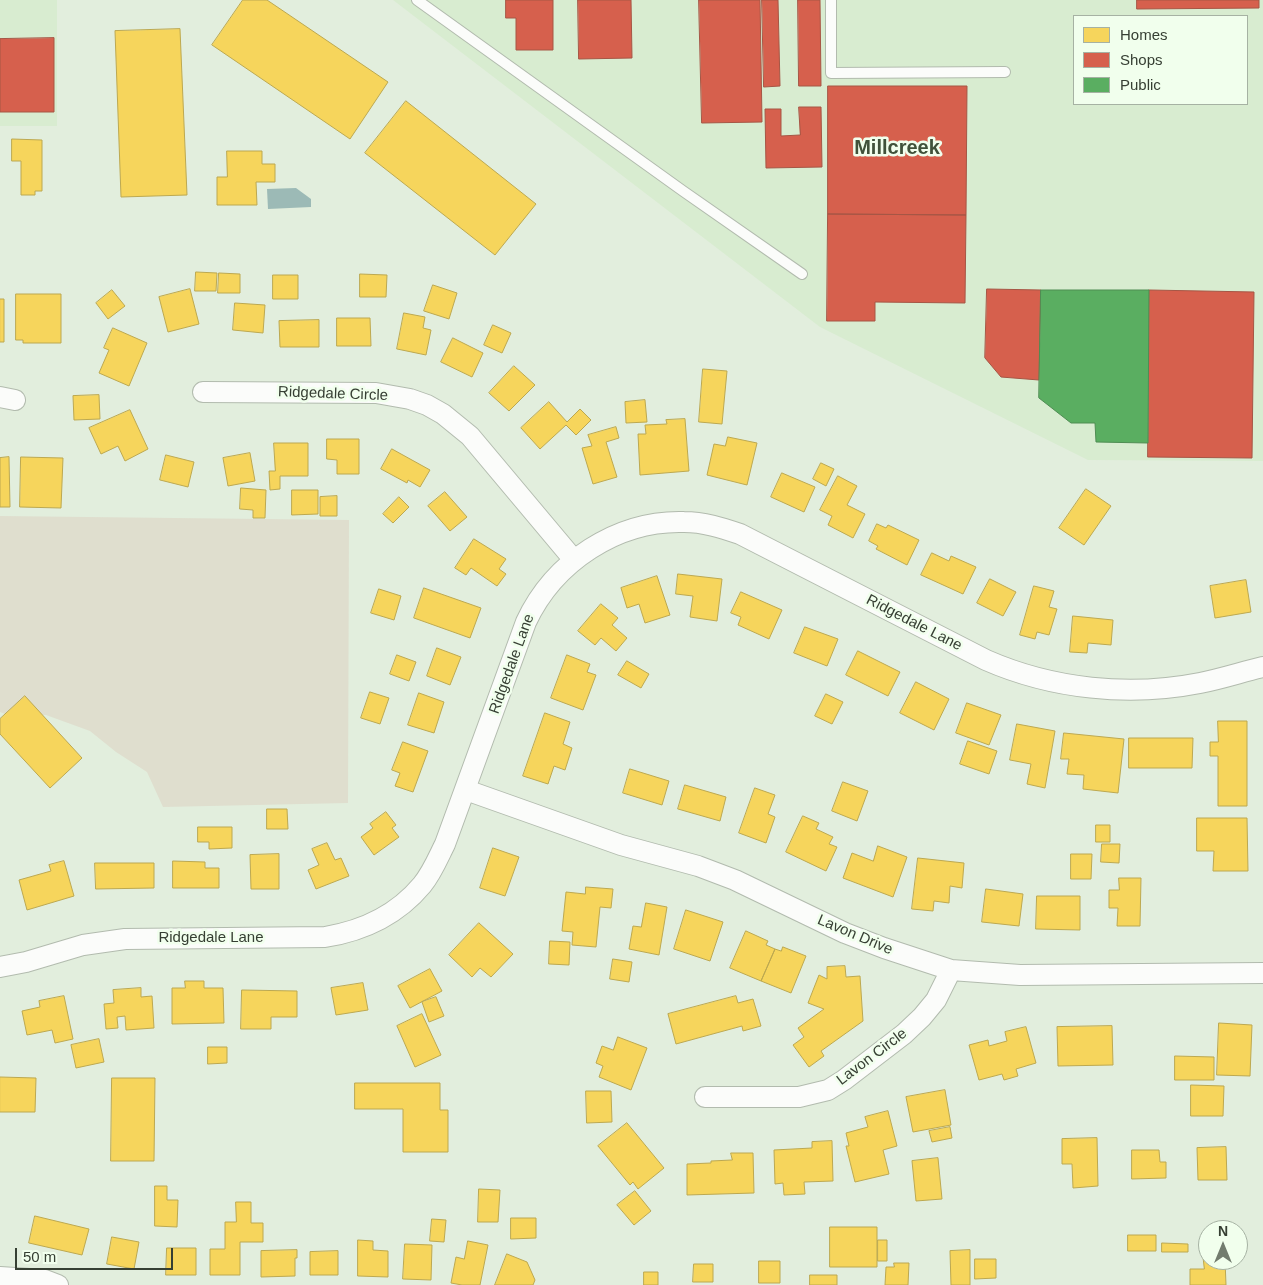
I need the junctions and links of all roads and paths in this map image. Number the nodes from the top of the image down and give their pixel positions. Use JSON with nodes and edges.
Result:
{"nodes":[{"id":1,"x":417,"y":0,"type":"edge"},
{"id":2,"x":831,"y":0,"type":"edge"},
{"id":3,"x":1004,"y":72,"type":"dead end"},
{"id":4,"x":802,"y":274,"type":"dead end"},
{"id":5,"x":203,"y":392,"type":"dead end"},
{"id":6,"x":574,"y":560,"type":"junction"},
{"id":7,"x":1263,"y":667,"type":"edge"},
{"id":8,"x":466,"y":790,"type":"junction"},
{"id":9,"x":0,"y":966,"type":"edge"},
{"id":10,"x":951,"y":970,"type":"junction"},
{"id":11,"x":1263,"y":973,"type":"edge"},
{"id":12,"x":705,"y":1097,"type":"dead end"},
{"id":13,"x":0,"y":1277,"type":"edge"},
{"id":14,"x":58,"y":1285,"type":"edge"}],
"edges":[{"from":1,"to":4,"type":"lane"},
{"from":2,"to":3,"type":"lane"},
{"from":5,"to":6,"type":"street","name":"Ridgedale Circle"},
{"from":6,"to":7,"type":"street","name":"Ridgedale Lane"},
{"from":6,"to":8,"type":"street","name":"Ridgedale Lane"},
{"from":8,"to":9,"type":"street","name":"Ridgedale Lane"},
{"from":8,"to":10,"type":"street","name":"Lavon Drive"},
{"from":10,"to":11,"type":"street","name":"Lavon Drive"},
{"from":10,"to":12,"type":"street","name":"Lavon Circle"},
{"from":13,"to":14,"type":"street"}]}
